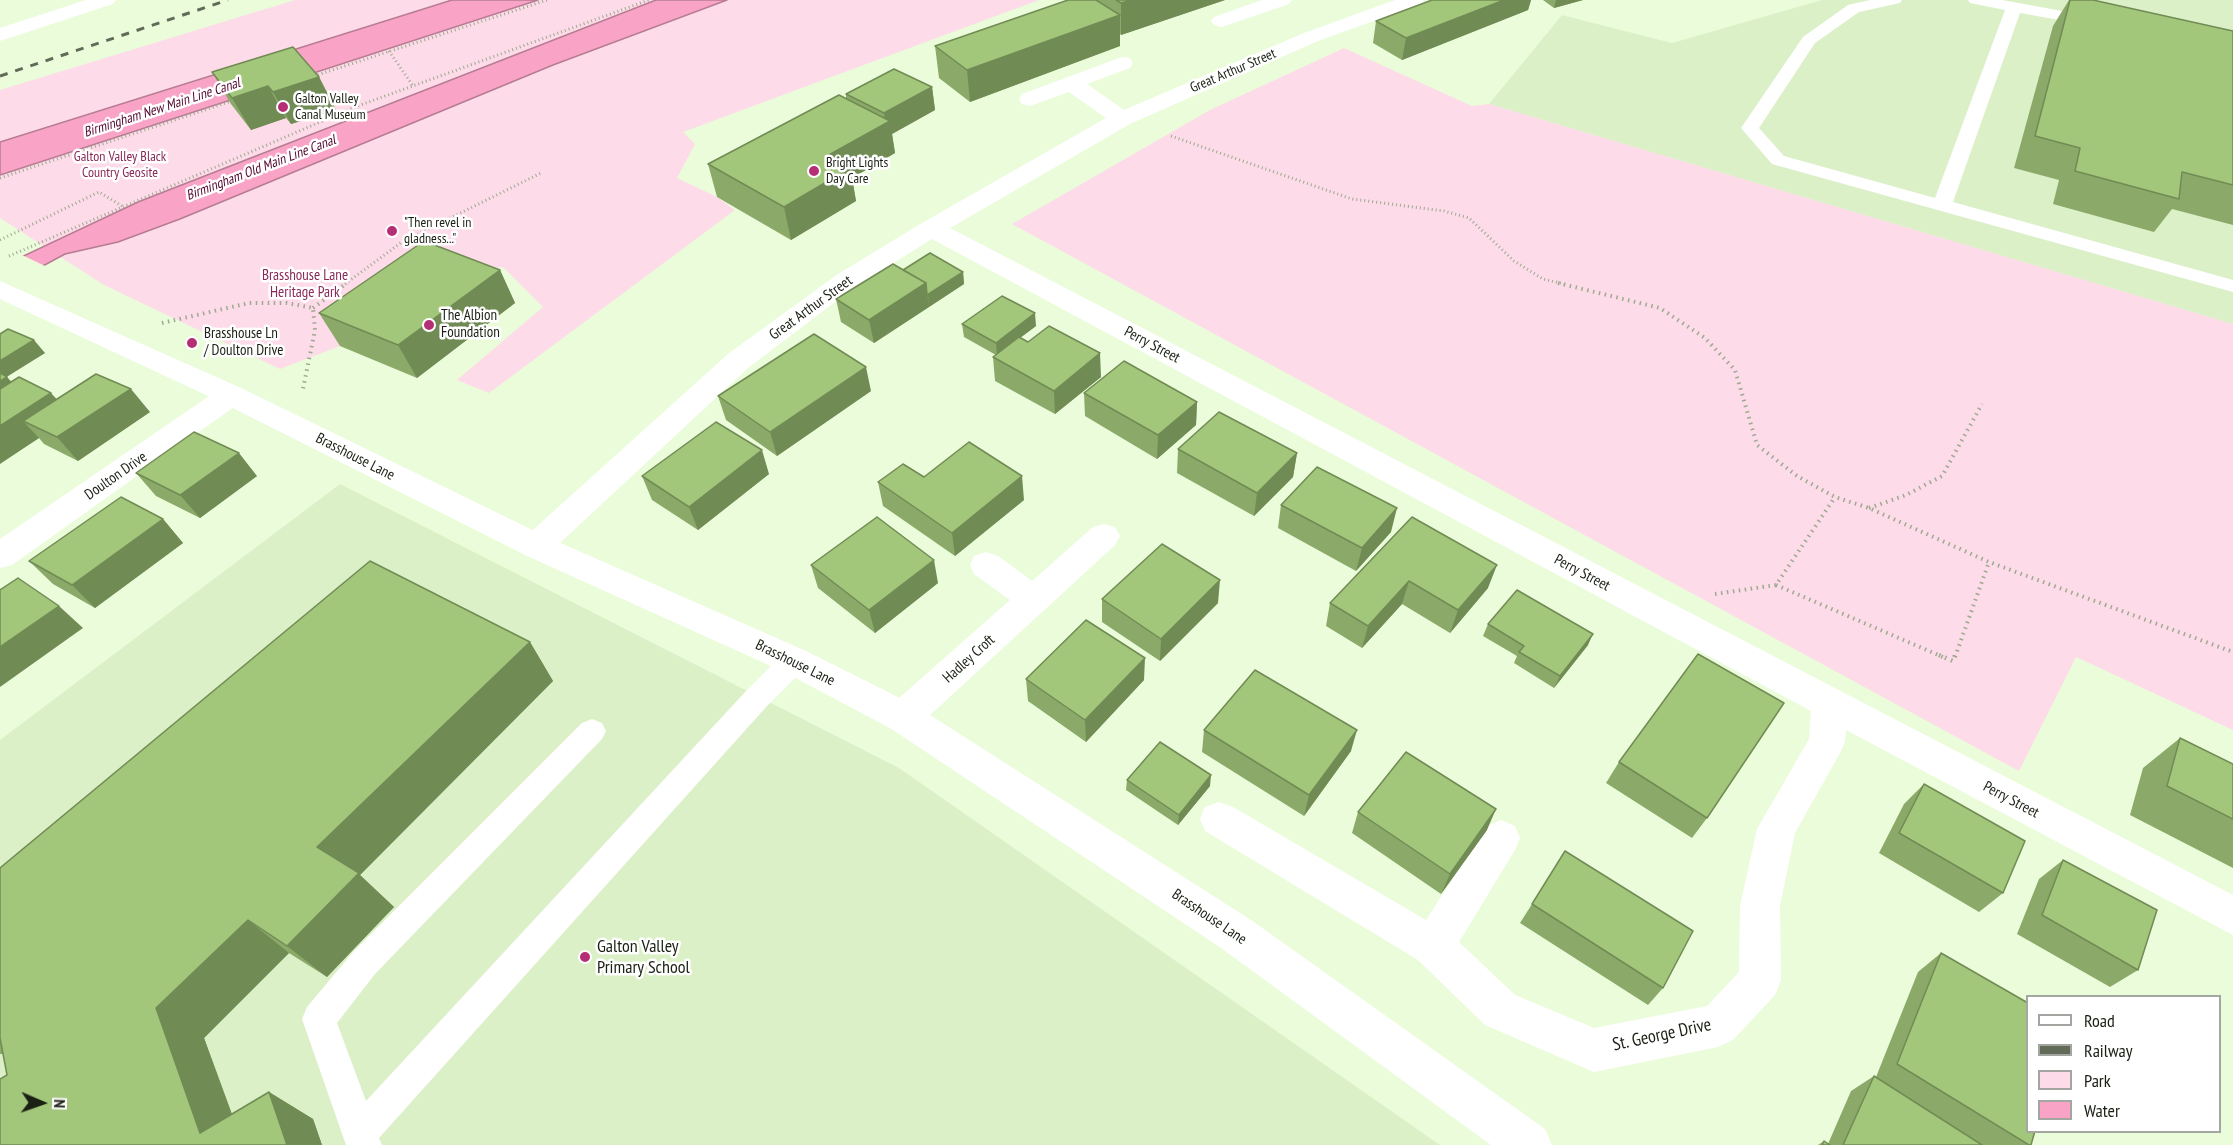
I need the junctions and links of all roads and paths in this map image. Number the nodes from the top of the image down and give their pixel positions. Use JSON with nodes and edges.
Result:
{"nodes":[{"id":1,"x":65,"y":0,"type":"edge"},
{"id":2,"x":106,"y":0,"type":"edge"},
{"id":3,"x":547,"y":0,"type":"edge"},
{"id":4,"x":649,"y":0,"type":"edge"},
{"id":5,"x":1282,"y":0,"type":"edge"},
{"id":6,"x":1414,"y":0,"type":"edge"},
{"id":7,"x":1894,"y":0,"type":"edge"},
{"id":8,"x":1976,"y":0,"type":"edge"},
{"id":9,"x":2014,"y":7,"type":"junction"},
{"id":10,"x":1258,"y":9,"type":"junction"},
{"id":11,"x":1221,"y":21,"type":"dead end"},
{"id":12,"x":0,"y":22,"type":"edge"},
{"id":13,"x":2110,"y":25,"type":"edge"},
{"id":14,"x":0,"y":35,"type":"edge"},
{"id":15,"x":1311,"y":37,"type":"junction"},
{"id":16,"x":389,"y":51,"type":"junction"},
{"id":17,"x":1122,"y":63,"type":"dead end"},
{"id":18,"x":313,"y":76,"type":"edge"},
{"id":19,"x":1071,"y":83,"type":"junction"},
{"id":20,"x":413,"y":86,"type":"junction"},
{"id":21,"x":238,"y":99,"type":"edge"},
{"id":22,"x":1030,"y":99,"type":"dead end"},
{"id":23,"x":1122,"y":119,"type":"junction"},
{"id":24,"x":540,"y":173,"type":"dead end"},
{"id":25,"x":0,"y":178,"type":"edge"},
{"id":26,"x":1942,"y":205,"type":"junction"},
{"id":27,"x":122,"y":206,"type":"junction"},
{"id":28,"x":931,"y":228,"type":"junction"},
{"id":29,"x":0,"y":240,"type":"edge"},
{"id":30,"x":0,"y":260,"type":"edge"},
{"id":31,"x":2233,"y":286,"type":"edge"},
{"id":32,"x":0,"y":289,"type":"edge"},
{"id":33,"x":313,"y":308,"type":"junction"},
{"id":34,"x":153,"y":325,"type":"dead end"},
{"id":35,"x":231,"y":395,"type":"junction"},
{"id":36,"x":301,"y":395,"type":"dead end"},
{"id":37,"x":1982,"y":404,"type":"dead end"},
{"id":38,"x":1835,"y":497,"type":"junction"},
{"id":39,"x":1869,"y":508,"type":"junction"},
{"id":40,"x":1104,"y":536,"type":"dead end"},
{"id":41,"x":536,"y":546,"type":"junction"},
{"id":42,"x":0,"y":556,"type":"edge"},
{"id":43,"x":1989,"y":562,"type":"junction"},
{"id":44,"x":986,"y":565,"type":"dead end"},
{"id":45,"x":1776,"y":585,"type":"junction"},
{"id":46,"x":1035,"y":600,"type":"junction"},
{"id":47,"x":1643,"y":605,"type":"junction"},
{"id":48,"x":2233,"y":652,"type":"edge"},
{"id":49,"x":794,"y":662,"type":"junction"},
{"id":50,"x":1830,"y":705,"type":"junction"},
{"id":51,"x":903,"y":717,"type":"junction"},
{"id":52,"x":592,"y":731,"type":"dead end"},
{"id":53,"x":1219,"y":819,"type":"dead end"},
{"id":54,"x":1501,"y":838,"type":"dead end"},
{"id":55,"x":2233,"y":916,"type":"edge"},
{"id":56,"x":1433,"y":946,"type":"junction"},
{"id":57,"x":362,"y":1139,"type":"edge"},
{"id":58,"x":1529,"y":1145,"type":"edge"}],
"edges":[{"from":1,"to":12,"type":"street"},
{"from":2,"to":14,"type":"street"},
{"from":3,"to":16,"type":"path"},
{"from":4,"to":20,"type":"path"},
{"from":5,"to":10,"type":"street"},
{"from":6,"to":15,"type":"street","name":"Great Arthur Street"},
{"from":7,"to":26,"type":"lane"},
{"from":8,"to":9,"type":"lane"},
{"from":9,"to":13,"type":"lane"},
{"from":9,"to":26,"type":"lane"},
{"from":10,"to":11,"type":"street"},
{"from":10,"to":15,"type":"street"},
{"from":15,"to":23,"type":"street","name":"Great Arthur Street"},
{"from":16,"to":18,"type":"path"},
{"from":16,"to":20,"type":"path"},
{"from":17,"to":19,"type":"street"},
{"from":19,"to":22,"type":"street"},
{"from":19,"to":23,"type":"street"},
{"from":20,"to":27,"type":"path"},
{"from":21,"to":25,"type":"path"},
{"from":23,"to":28,"type":"street","name":"Great Arthur Street"},
{"from":23,"to":38,"type":"path"},
{"from":24,"to":33,"type":"path"},
{"from":26,"to":31,"type":"lane"},
{"from":27,"to":29,"type":"path"},
{"from":27,"to":30,"type":"path"},
{"from":28,"to":41,"type":"street","name":"Great Arthur Street"},
{"from":28,"to":47,"type":"street","name":"Perry Street"},
{"from":32,"to":35,"type":"street","name":"Brasshouse Lane"},
{"from":33,"to":34,"type":"path"},
{"from":33,"to":36,"type":"path"},
{"from":35,"to":41,"type":"street","name":"Brasshouse Lane"},
{"from":35,"to":42,"type":"street","name":"Doulton Drive"},
{"from":37,"to":39,"type":"path"},
{"from":38,"to":39,"type":"path"},
{"from":38,"to":45,"type":"path"},
{"from":39,"to":43,"type":"path"},
{"from":40,"to":46,"type":"street","name":"Hadley Croft"},
{"from":41,"to":49,"type":"street","name":"Brasshouse Lane"},
{"from":43,"to":45,"type":"path"},
{"from":43,"to":48,"type":"path"},
{"from":44,"to":46,"type":"street"},
{"from":45,"to":47,"type":"path"},
{"from":46,"to":51,"type":"street","name":"Hadley Croft"},
{"from":47,"to":50,"type":"street","name":"Perry Street"},
{"from":49,"to":51,"type":"street","name":"Brasshouse Lane"},
{"from":49,"to":57,"type":"lane"},
{"from":50,"to":55,"type":"street","name":"Perry Street"},
{"from":50,"to":56,"type":"street","name":"St. George Drive"},
{"from":51,"to":58,"type":"street","name":"Brasshouse Lane"},
{"from":52,"to":57,"type":"lane"},
{"from":53,"to":56,"type":"street","name":"St. George Drive"},
{"from":54,"to":56,"type":"street"}]}
